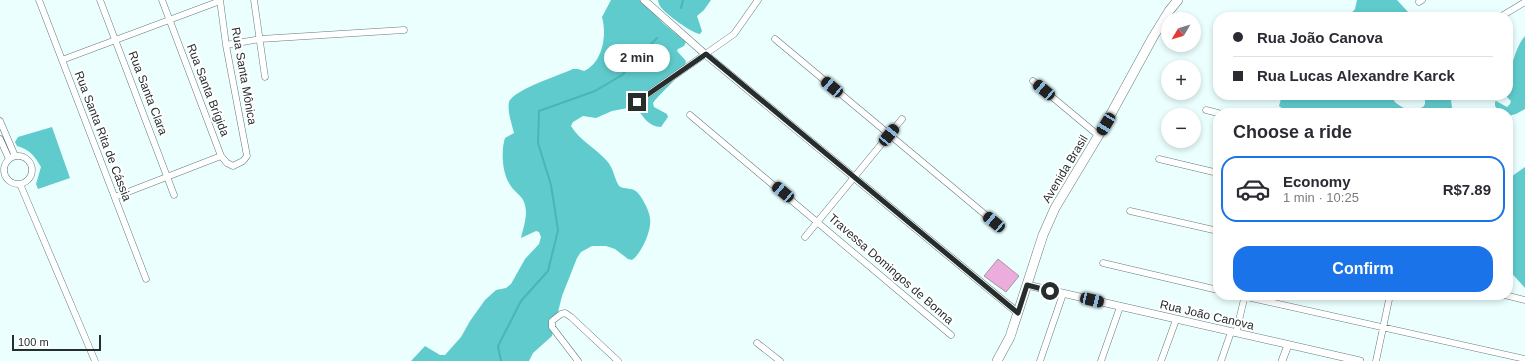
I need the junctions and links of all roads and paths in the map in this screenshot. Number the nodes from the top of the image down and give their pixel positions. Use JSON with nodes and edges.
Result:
{"nodes":[{"id":1,"x":39,"y":0,"type":"edge"},
{"id":2,"x":100,"y":0,"type":"edge"},
{"id":3,"x":162,"y":0,"type":"edge"},
{"id":4,"x":254,"y":0,"type":"edge"},
{"id":5,"x":644,"y":0,"type":"edge"},
{"id":6,"x":758,"y":0,"type":"edge"},
{"id":7,"x":1178,"y":0,"type":"edge"},
{"id":8,"x":220,"y":1,"type":"edge"},
{"id":9,"x":1525,"y":2,"type":"edge"},
{"id":10,"x":1508,"y":12,"type":"edge"},
{"id":11,"x":169,"y":20,"type":"junction"},
{"id":12,"x":404,"y":30,"type":"dead end"},
{"id":13,"x":260,"y":39,"type":"junction"},
{"id":14,"x":775,"y":39,"type":"dead end"},
{"id":15,"x":115,"y":40,"type":"junction"},
{"id":16,"x":226,"y":45,"type":"junction"},
{"id":17,"x":706,"y":54,"type":"junction"},
{"id":18,"x":62,"y":60,"type":"junction"},
{"id":19,"x":265,"y":77,"type":"dead end"},
{"id":20,"x":1033,"y":81,"type":"dead end"},
{"id":21,"x":637,"y":102,"type":"dead end"},
{"id":22,"x":1206,"y":110,"type":"dead end"},
{"id":23,"x":1213,"y":112,"type":"edge"},
{"id":24,"x":690,"y":115,"type":"dead end"},
{"id":25,"x":902,"y":120,"type":"dead end"},
{"id":26,"x":0,"y":122,"type":"edge"},
{"id":27,"x":889,"y":135,"type":"junction"},
{"id":28,"x":1098,"y":136,"type":"junction"},
{"id":29,"x":0,"y":139,"type":"edge"},
{"id":30,"x":221,"y":156,"type":"junction"},
{"id":31,"x":12,"y":158,"type":"junction"},
{"id":32,"x":1159,"y":159,"type":"dead end"},
{"id":33,"x":1213,"y":171,"type":"edge"},
{"id":34,"x":168,"y":177,"type":"junction"},
{"id":35,"x":853,"y":177,"type":"junction"},
{"id":36,"x":20,"y":184,"type":"junction"},
{"id":37,"x":174,"y":195,"type":"dead end"},
{"id":38,"x":114,"y":197,"type":"junction"},
{"id":39,"x":1130,"y":211,"type":"dead end"},
{"id":40,"x":817,"y":221,"type":"junction"},
{"id":41,"x":994,"y":222,"type":"dead end"},
{"id":42,"x":1213,"y":230,"type":"edge"},
{"id":43,"x":805,"y":237,"type":"dead end"},
{"id":44,"x":1103,"y":263,"type":"dead end"},
{"id":45,"x":146,"y":279,"type":"dead end"},
{"id":46,"x":1027,"y":285,"type":"junction"},
{"id":47,"x":1213,"y":289,"type":"edge"},
{"id":48,"x":1064,"y":294,"type":"junction"},
{"id":49,"x":1513,"y":297,"type":"edge"},
{"id":50,"x":1241,"y":300,"type":"edge"},
{"id":51,"x":1261,"y":300,"type":"edge"},
{"id":52,"x":1389,"y":300,"type":"edge"},
{"id":53,"x":1525,"y":300,"type":"edge"},
{"id":54,"x":1120,"y":307,"type":"junction"},
{"id":55,"x":1018,"y":313,"type":"junction"},
{"id":56,"x":1176,"y":320,"type":"junction"},
{"id":57,"x":1383,"y":326,"type":"junction"},
{"id":58,"x":1234,"y":333,"type":"junction"},
{"id":59,"x":950,"y":335,"type":"dead end"},
{"id":60,"x":757,"y":343,"type":"dead end"},
{"id":61,"x":1288,"y":345,"type":"junction"},
{"id":62,"x":1345,"y":359,"type":"edge"},
{"id":63,"x":1525,"y":359,"type":"edge"},
{"id":64,"x":95,"y":361,"type":"edge"},
{"id":65,"x":578,"y":361,"type":"edge"},
{"id":66,"x":618,"y":361,"type":"edge"},
{"id":67,"x":780,"y":361,"type":"edge"},
{"id":68,"x":997,"y":361,"type":"edge"},
{"id":69,"x":1040,"y":361,"type":"edge"},
{"id":70,"x":1101,"y":361,"type":"edge"},
{"id":71,"x":1161,"y":361,"type":"edge"},
{"id":72,"x":1221,"y":361,"type":"edge"},
{"id":73,"x":1282,"y":361,"type":"edge"},
{"id":74,"x":1360,"y":361,"type":"edge"},
{"id":75,"x":1376,"y":361,"type":"edge"}],
"edges":[{"from":1,"to":18,"type":"street","name":"Rua Santa Rita de Cássia"},
{"from":2,"to":15,"type":"street","name":"Rua Santa Clara"},
{"from":3,"to":11,"type":"street","name":"Rua Santa Brígida"},
{"from":4,"to":13,"type":"street"},
{"from":5,"to":17,"type":"street"},
{"from":6,"to":17,"type":"street"},
{"from":7,"to":28,"type":"main road","name":"Avenida Brasil"},
{"from":8,"to":11,"type":"street"},
{"from":8,"to":16,"type":"street","name":"Rua Santa Mônica"},
{"from":9,"to":10,"type":"street"},
{"from":11,"to":15,"type":"street"},
{"from":11,"to":30,"type":"street","name":"Rua Santa Brígida"},
{"from":12,"to":13,"type":"street"},
{"from":13,"to":16,"type":"street"},
{"from":13,"to":19,"type":"street"},
{"from":14,"to":27,"type":"street"},
{"from":15,"to":18,"type":"street"},
{"from":15,"to":34,"type":"street","name":"Rua Santa Clara"},
{"from":16,"to":30,"type":"street","name":"Rua Santa Mônica"},
{"from":17,"to":21,"type":"street"},
{"from":17,"to":35,"type":"street"},
{"from":18,"to":38,"type":"street","name":"Rua Santa Rita de Cássia"},
{"from":20,"to":28,"type":"street"},
{"from":22,"to":23,"type":"street"},
{"from":24,"to":40,"type":"street","name":"Travessa Domingos de Bonna"},
{"from":25,"to":27,"type":"street"},
{"from":26,"to":31,"type":"street"},
{"from":27,"to":35,"type":"street"},
{"from":27,"to":41,"type":"street"},
{"from":28,"to":46,"type":"main road","name":"Avenida Brasil"},
{"from":29,"to":31,"type":"street"},
{"from":30,"to":34,"type":"street"},
{"from":31,"to":36,"type":"street"},
{"from":31,"to":36,"type":"street"},
{"from":32,"to":33,"type":"street"},
{"from":34,"to":37,"type":"street","name":"Rua Santa Clara"},
{"from":34,"to":38,"type":"street"},
{"from":35,"to":40,"type":"street"},
{"from":35,"to":55,"type":"street"},
{"from":36,"to":64,"type":"street"},
{"from":38,"to":45,"type":"street","name":"Rua Santa Rita de Cássia"},
{"from":39,"to":42,"type":"street"},
{"from":40,"to":43,"type":"street"},
{"from":40,"to":59,"type":"street","name":"Travessa Domingos de Bonna"},
{"from":44,"to":47,"type":"street"},
{"from":46,"to":48,"type":"street","name":"Rua João Canova"},
{"from":46,"to":55,"type":"main road","name":"Avenida Brasil"},
{"from":48,"to":54,"type":"street","name":"Rua João Canova"},
{"from":48,"to":69,"type":"street"},
{"from":49,"to":53,"type":"street"},
{"from":50,"to":58,"type":"street"},
{"from":51,"to":57,"type":"street"},
{"from":52,"to":57,"type":"street"},
{"from":54,"to":56,"type":"street","name":"Rua João Canova"},
{"from":54,"to":70,"type":"street"},
{"from":55,"to":68,"type":"main road","name":"Avenida Brasil"},
{"from":56,"to":58,"type":"street","name":"Rua João Canova"},
{"from":56,"to":71,"type":"street"},
{"from":57,"to":63,"type":"street"},
{"from":57,"to":75,"type":"street"},
{"from":58,"to":61,"type":"street","name":"Rua João Canova"},
{"from":58,"to":72,"type":"street"},
{"from":60,"to":67,"type":"street"},
{"from":61,"to":62,"type":"street","name":"Rua João Canova"},
{"from":61,"to":73,"type":"street"},
{"from":62,"to":74,"type":"street","name":"Rua João Canova"},
{"from":65,"to":66,"type":"street"}]}
